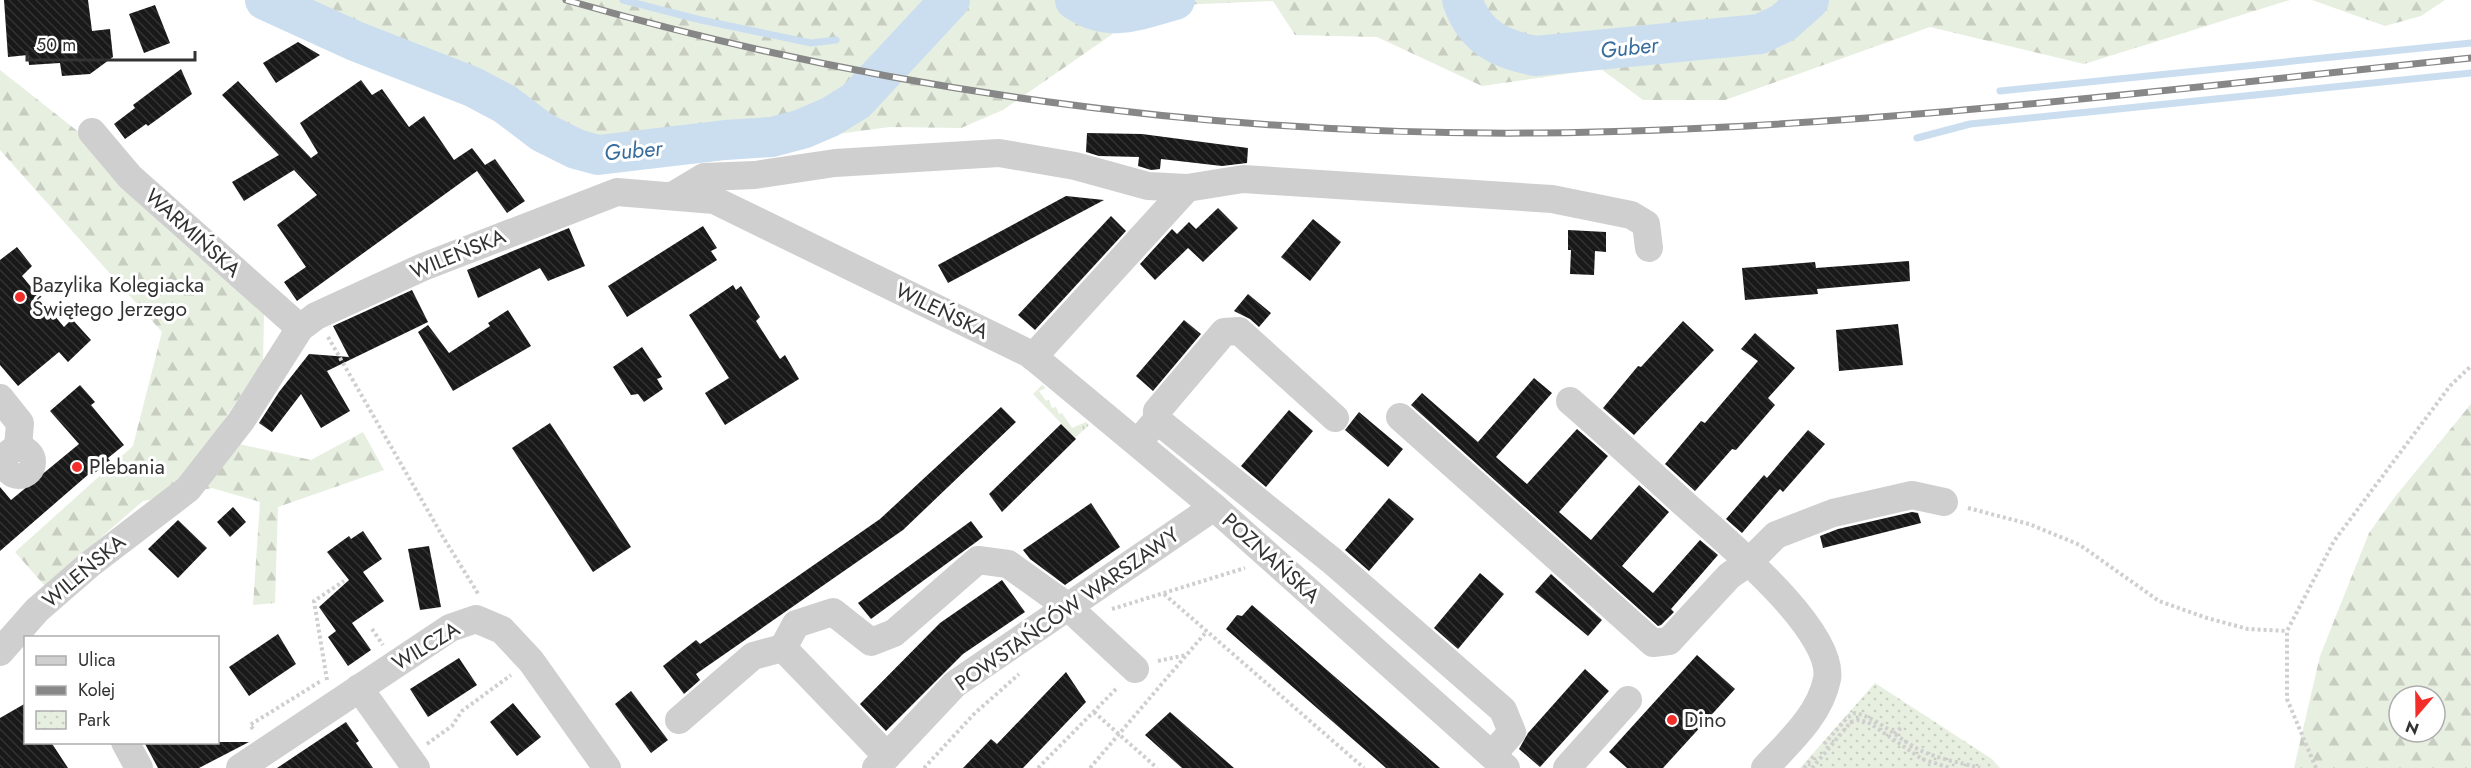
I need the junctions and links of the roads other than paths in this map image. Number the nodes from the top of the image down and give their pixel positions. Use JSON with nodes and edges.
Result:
{"nodes":[{"id":1,"x":92,"y":132,"type":"dead end"},
{"id":2,"x":1187,"y":188,"type":"junction"},
{"id":3,"x":674,"y":195,"type":"junction"},
{"id":4,"x":1649,"y":248,"type":"dead end"},
{"id":5,"x":308,"y":322,"type":"junction"},
{"id":6,"x":1032,"y":356,"type":"junction"},
{"id":7,"x":2,"y":400,"type":"edge"},
{"id":8,"x":1570,"y":400,"type":"dead end"},
{"id":9,"x":1401,"y":417,"type":"dead end"},
{"id":10,"x":1335,"y":418,"type":"dead end"},
{"id":11,"x":1157,"y":420,"type":"junction"},
{"id":12,"x":1137,"y":444,"type":"junction"},
{"id":13,"x":18,"y":448,"type":"dead end"},
{"id":14,"x":1944,"y":502,"type":"road end"},
{"id":15,"x":1214,"y":507,"type":"junction"},
{"id":16,"x":1749,"y":562,"type":"junction"},
{"id":17,"x":1075,"y":614,"type":"junction"},
{"id":18,"x":783,"y":648,"type":"junction"},
{"id":19,"x":0,"y":652,"type":"edge"},
{"id":20,"x":24,"y":655,"type":"edge"},
{"id":21,"x":0,"y":666,"type":"edge"},
{"id":22,"x":1135,"y":669,"type":"dead end"},
{"id":23,"x":360,"y":688,"type":"junction"},
{"id":24,"x":1628,"y":700,"type":"dead end"},
{"id":25,"x":679,"y":720,"type":"dead end"},
{"id":26,"x":126,"y":744,"type":"edge"},
{"id":27,"x":881,"y":762,"type":"edge"},
{"id":28,"x":1499,"y":762,"type":"edge"},
{"id":29,"x":413,"y":763,"type":"edge"},
{"id":30,"x":243,"y":767,"type":"edge"},
{"id":31,"x":139,"y":768,"type":"edge"},
{"id":32,"x":607,"y":768,"type":"edge"},
{"id":33,"x":1567,"y":768,"type":"edge"},
{"id":34,"x":1765,"y":768,"type":"edge"}],
"edges":[{"from":1,"to":5,"type":"street","name":"WARMIŃSKA"},
{"from":2,"to":3,"type":"street"},
{"from":2,"to":4,"type":"street"},
{"from":2,"to":6,"type":"street"},
{"from":3,"to":5,"type":"street","name":"WILEŃSKA"},
{"from":3,"to":6,"type":"street","name":"WILEŃSKA"},
{"from":5,"to":19,"type":"street","name":"WILEŃSKA"},
{"from":6,"to":12,"type":"street","name":"POZNAŃSKA"},
{"from":7,"to":13,"type":"street"},
{"from":8,"to":16,"type":"street"},
{"from":9,"to":16,"type":"street"},
{"from":10,"to":11,"type":"street"},
{"from":11,"to":12,"type":"street"},
{"from":11,"to":28,"type":"street"},
{"from":12,"to":15,"type":"street","name":"POZNAŃSKA"},
{"from":14,"to":16,"type":"street"},
{"from":15,"to":17,"type":"street","name":"POWSTAŃCÓW WARSZAWY"},
{"from":15,"to":28,"type":"street","name":"POZNAŃSKA"},
{"from":16,"to":34,"type":"street"},
{"from":17,"to":18,"type":"street"},
{"from":17,"to":22,"type":"street"},
{"from":17,"to":27,"type":"street","name":"POWSTAŃCÓW WARSZAWY"},
{"from":18,"to":25,"type":"street"},
{"from":18,"to":27,"type":"street"},
{"from":20,"to":21,"type":"street"},
{"from":23,"to":29,"type":"street"},
{"from":23,"to":30,"type":"street","name":"WILCZA"},
{"from":23,"to":32,"type":"street","name":"WILCZA"},
{"from":24,"to":33,"type":"street"},
{"from":26,"to":31,"type":"street"}]}
